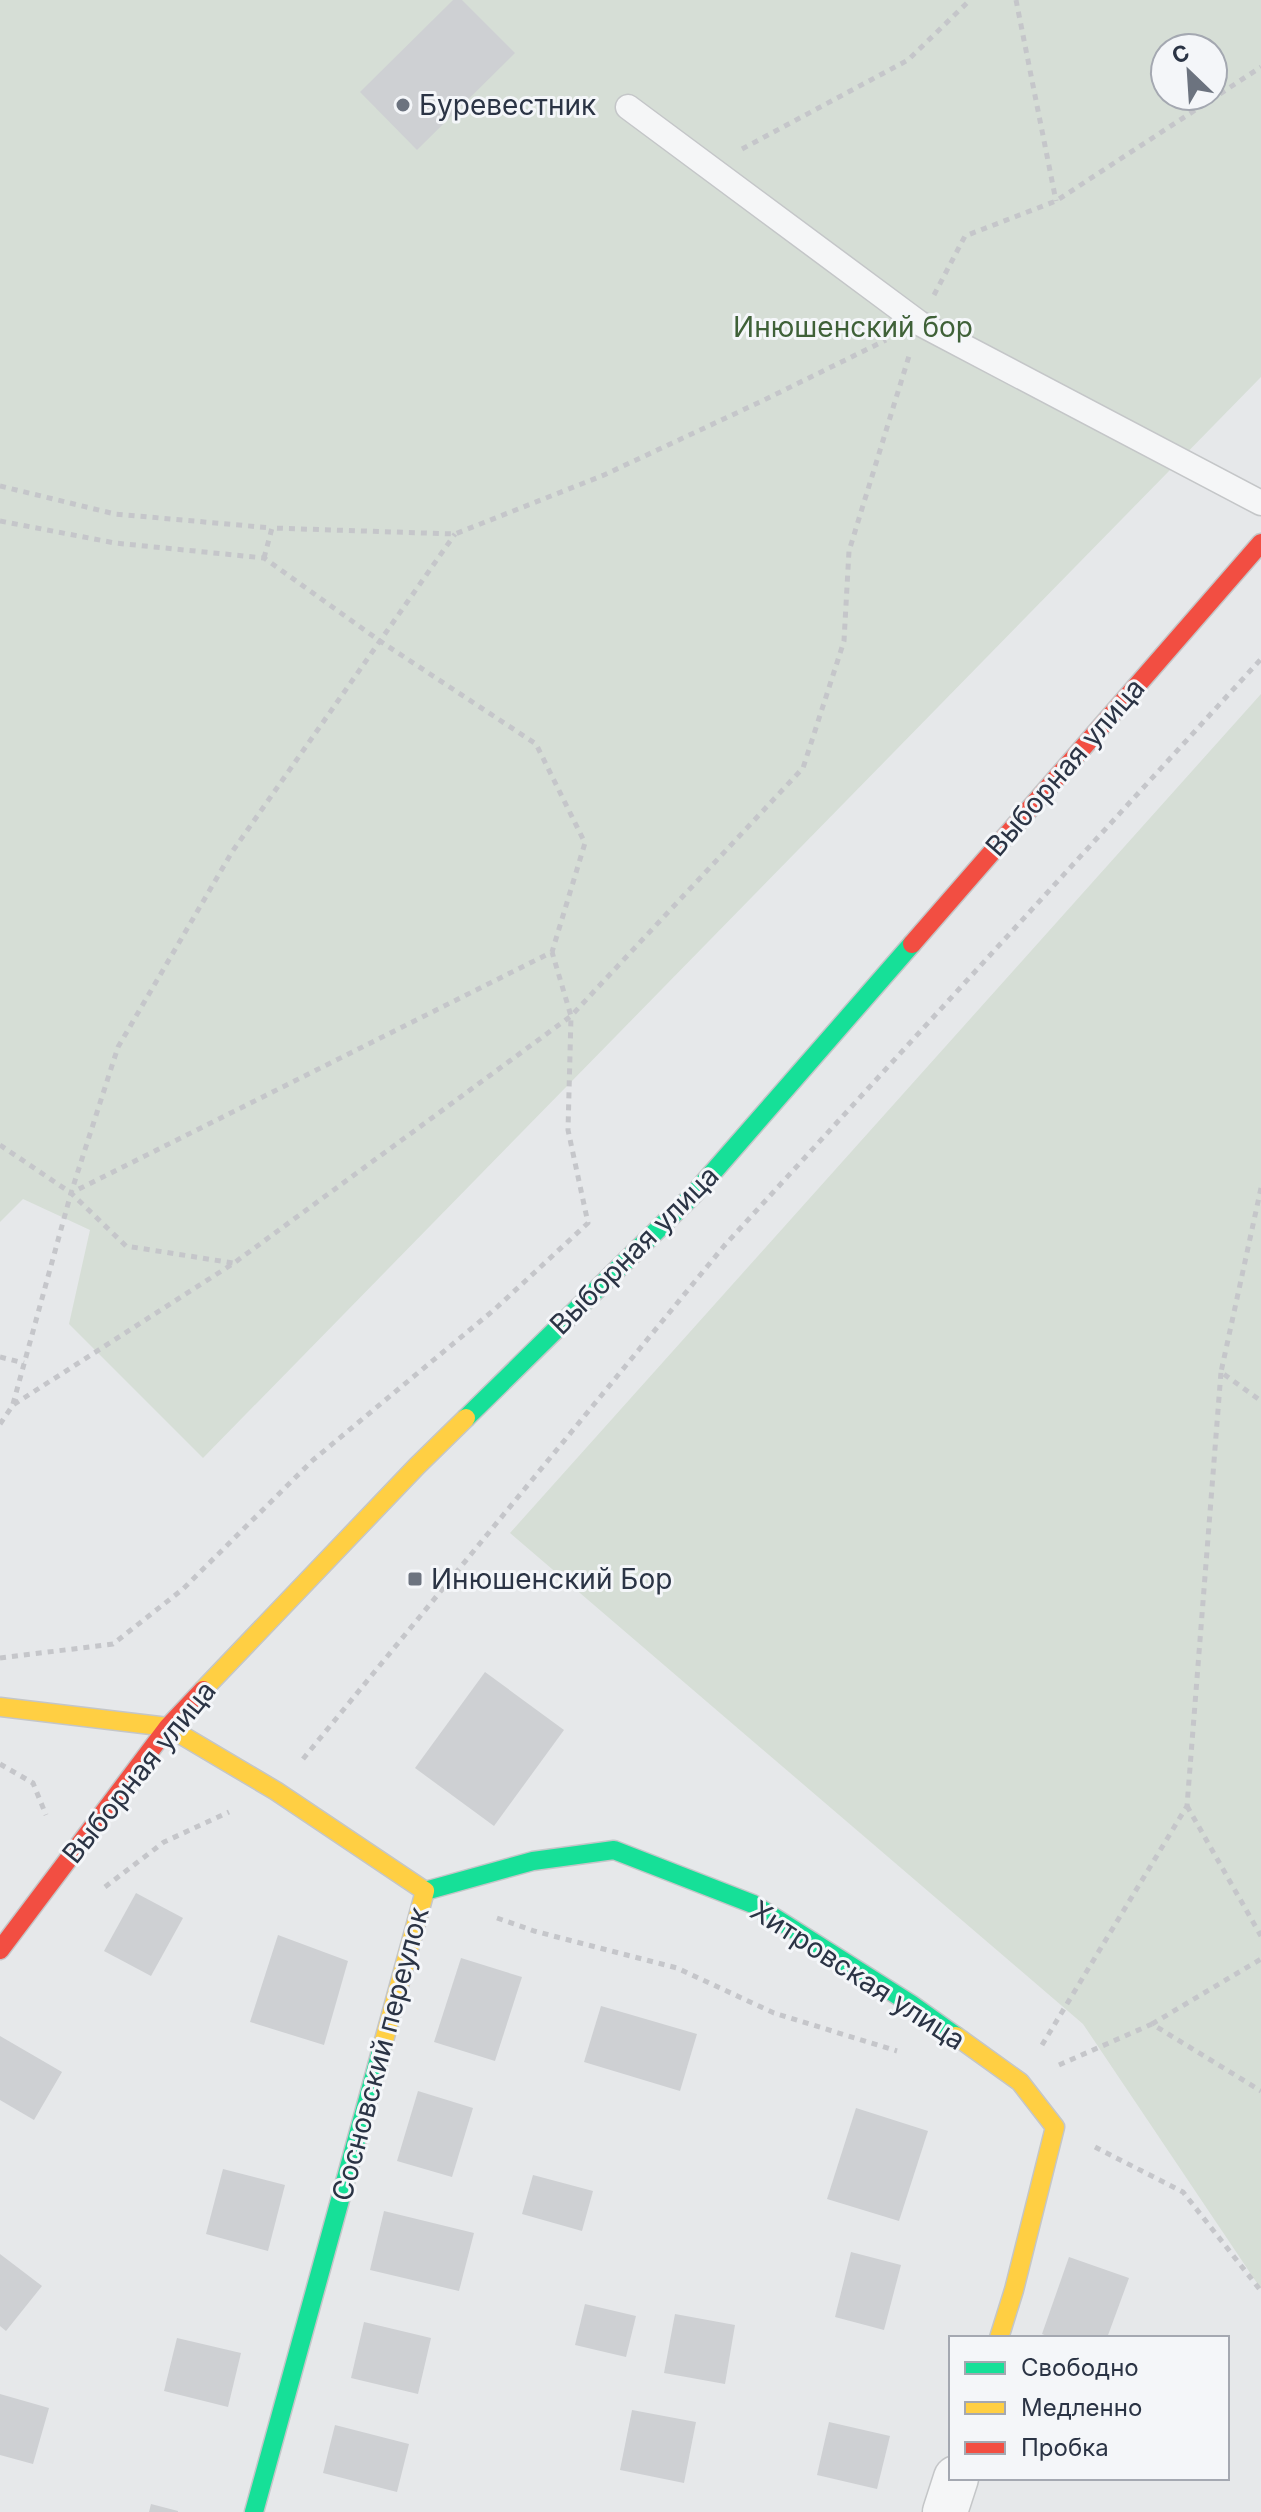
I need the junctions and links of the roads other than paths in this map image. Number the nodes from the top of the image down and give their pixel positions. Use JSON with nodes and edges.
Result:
{"nodes":[{"id":1,"x":628,"y":107,"type":"dead end"},
{"id":2,"x":1261,"y":503,"type":"edge"},
{"id":3,"x":1261,"y":543,"type":"edge"},
{"id":4,"x":0,"y":1707,"type":"edge"},
{"id":5,"x":168,"y":1727,"type":"junction"},
{"id":6,"x":425,"y":1891,"type":"junction"},
{"id":7,"x":0,"y":1950,"type":"edge"},
{"id":8,"x":1000,"y":2336,"type":"edge"},
{"id":9,"x":955,"y":2480,"type":"edge"},
{"id":10,"x":254,"y":2512,"type":"edge"},
{"id":11,"x":945,"y":2512,"type":"edge"}],
"edges":[{"from":1,"to":2,"type":"lane"},
{"from":3,"to":5,"type":"main road","name":"Выборная улица"},
{"from":4,"to":5,"type":"main road"},
{"from":5,"to":6,"type":"main road","name":"Сосновский переулок"},
{"from":5,"to":7,"type":"main road","name":"Выборная улица"},
{"from":6,"to":8,"type":"main road","name":"Хитровская улица"},
{"from":6,"to":10,"type":"main road","name":"Сосновский переулок"},
{"from":9,"to":11,"type":"street"}]}
